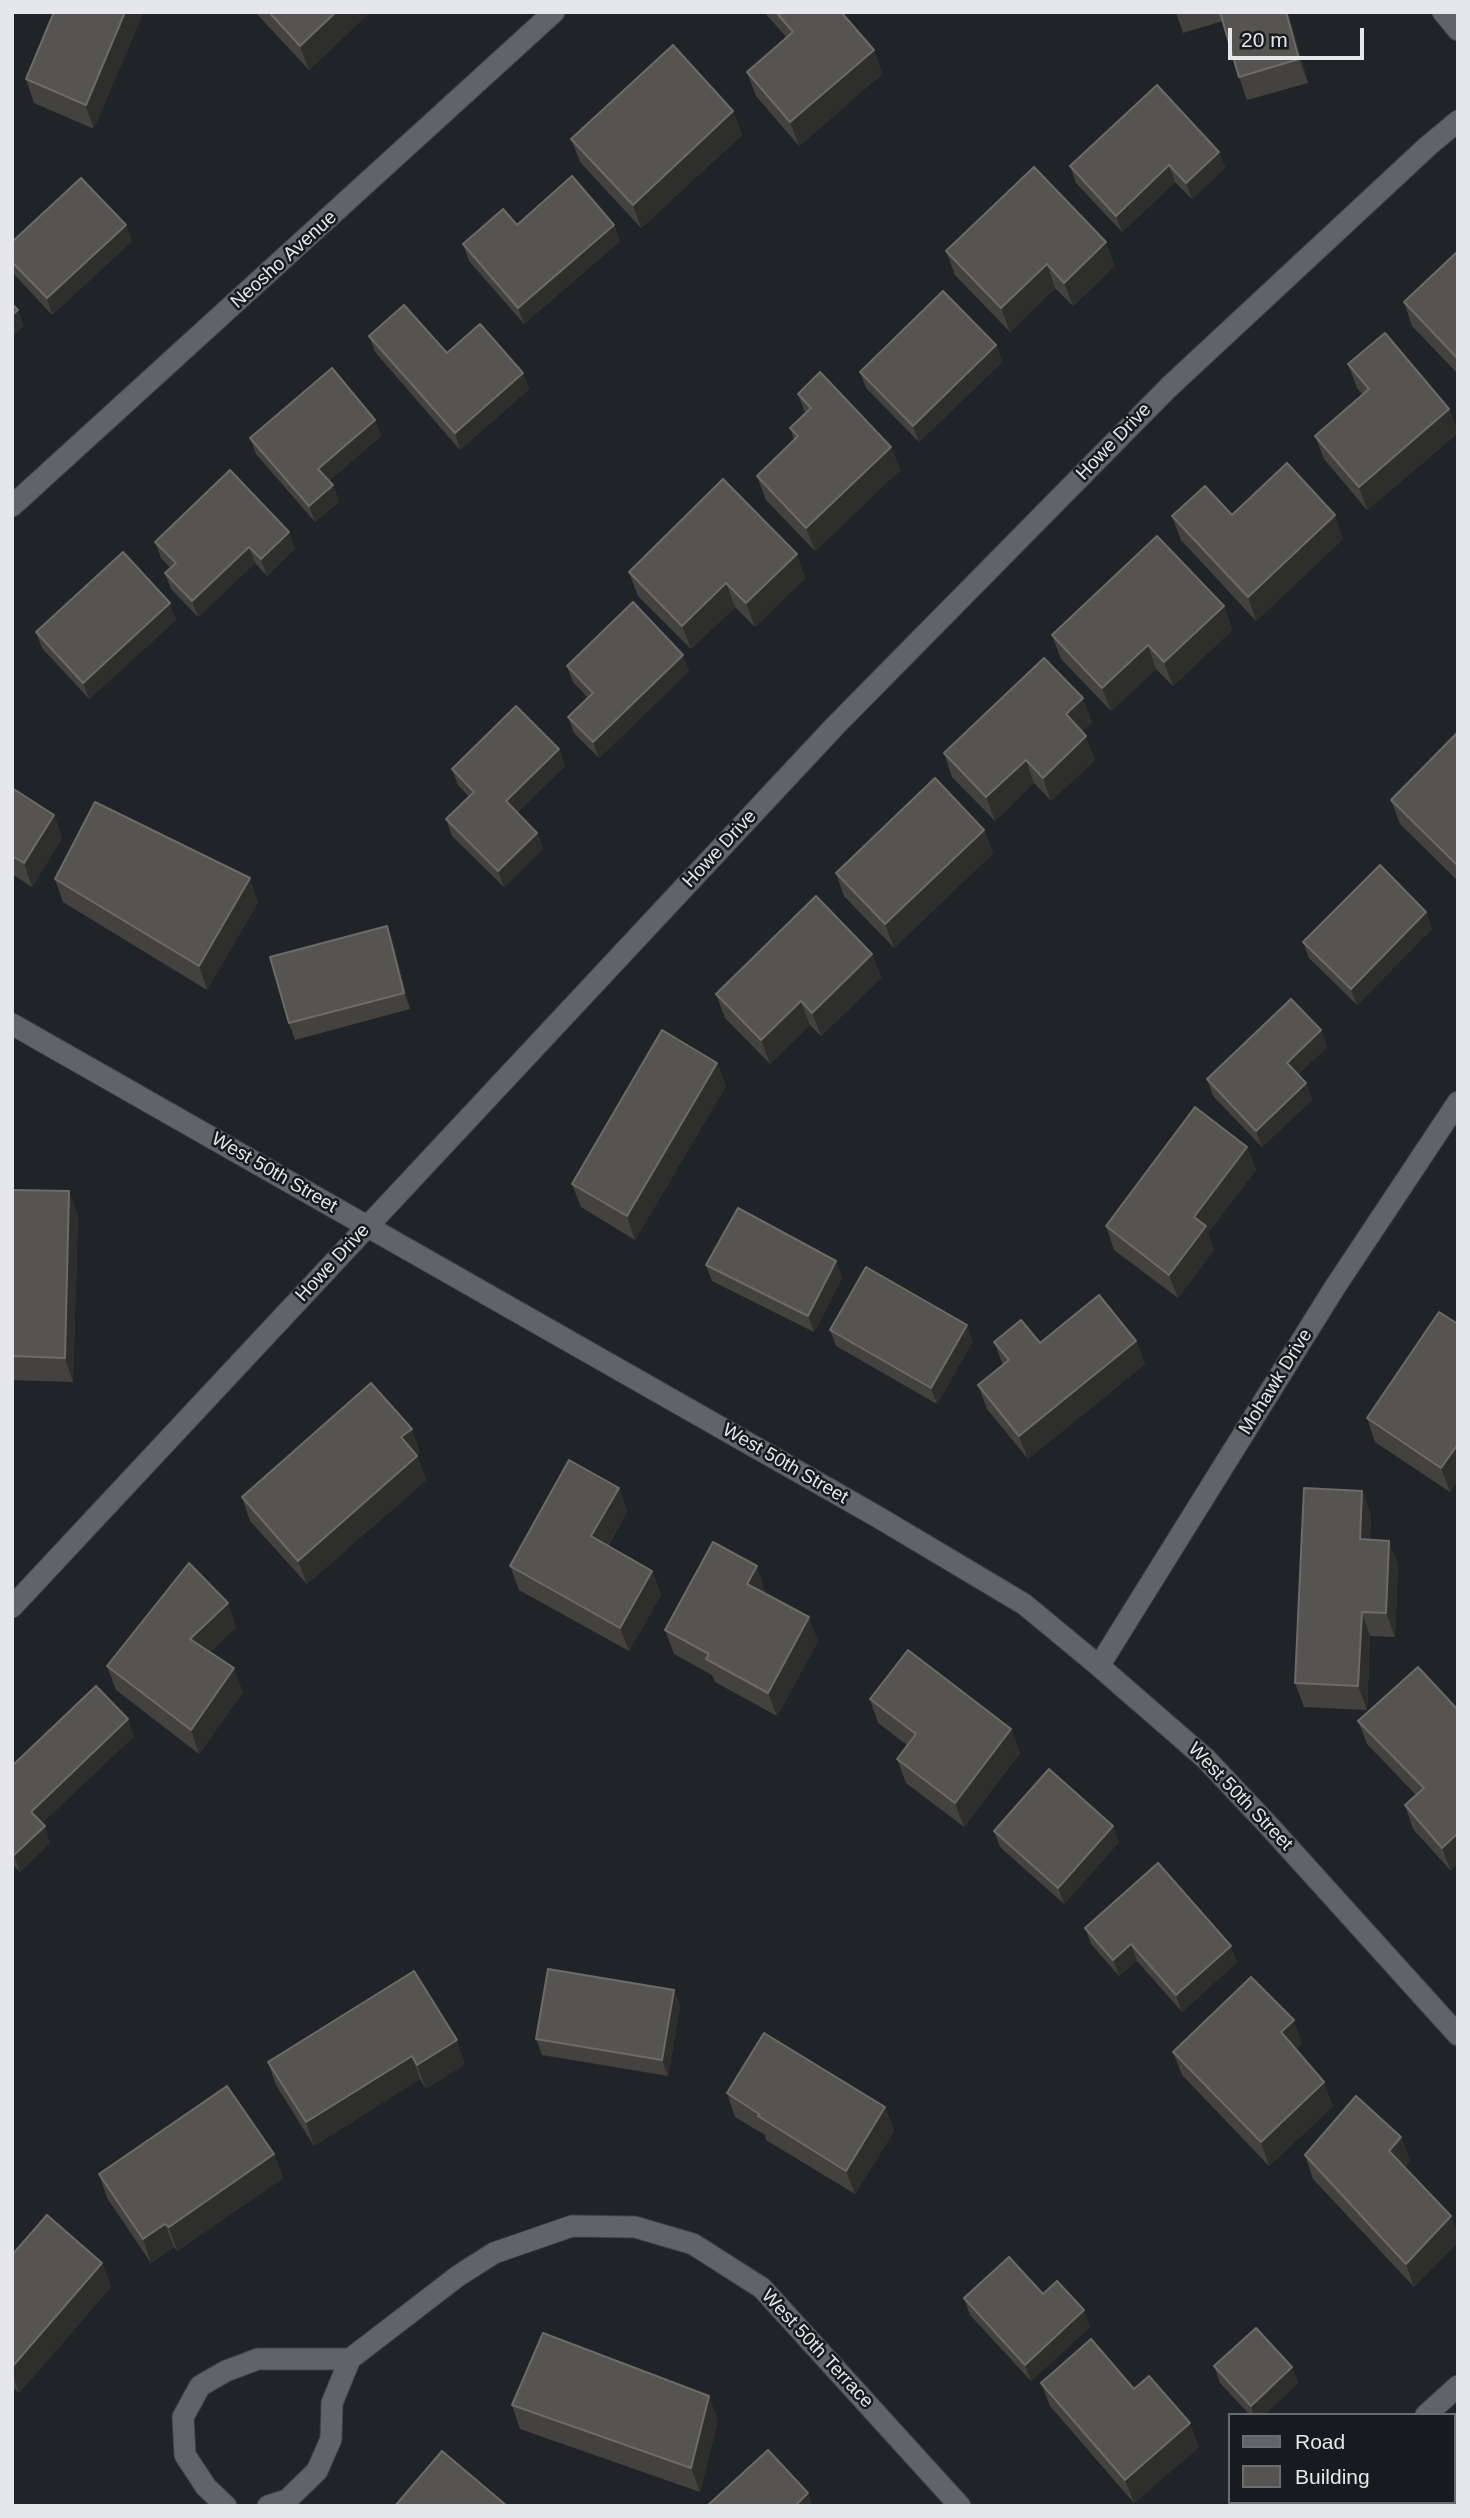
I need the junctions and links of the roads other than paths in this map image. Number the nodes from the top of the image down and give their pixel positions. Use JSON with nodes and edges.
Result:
{"nodes":[{"id":1,"x":554,"y":12,"type":"edge"},
{"id":2,"x":1443,"y":12,"type":"edge"},
{"id":3,"x":1458,"y":30,"type":"edge"},
{"id":4,"x":1458,"y":121,"type":"edge"},
{"id":5,"x":12,"y":506,"type":"edge"},
{"id":6,"x":12,"y":1024,"type":"edge"},
{"id":7,"x":1458,"y":1102,"type":"edge"},
{"id":8,"x":368,"y":1226,"type":"junction"},
{"id":9,"x":12,"y":1607,"type":"edge"},
{"id":10,"x":1099,"y":1665,"type":"junction"},
{"id":11,"x":1458,"y":2035,"type":"edge"},
{"id":12,"x":350,"y":2359,"type":"junction"},
{"id":13,"x":1458,"y":2386,"type":"edge"},
{"id":14,"x":1428,"y":2413,"type":"edge"},
{"id":15,"x":226,"y":2506,"type":"edge"},
{"id":16,"x":268,"y":2506,"type":"edge"},
{"id":17,"x":960,"y":2506,"type":"edge"}],
"edges":[{"from":1,"to":5,"type":"street","name":"Neosho Avenue"},
{"from":2,"to":3,"type":"street"},
{"from":4,"to":8,"type":"street","name":"Howe Drive"},
{"from":6,"to":8,"type":"street","name":"West 50th Street"},
{"from":7,"to":10,"type":"street","name":"Mohawk Drive"},
{"from":8,"to":9,"type":"street","name":"Howe Drive"},
{"from":8,"to":10,"type":"street","name":"West 50th Street"},
{"from":10,"to":11,"type":"street","name":"West 50th Street"},
{"from":12,"to":15,"type":"street"},
{"from":12,"to":16,"type":"street"},
{"from":12,"to":17,"type":"street","name":"West 50th Terrace"},
{"from":13,"to":14,"type":"street"}]}
